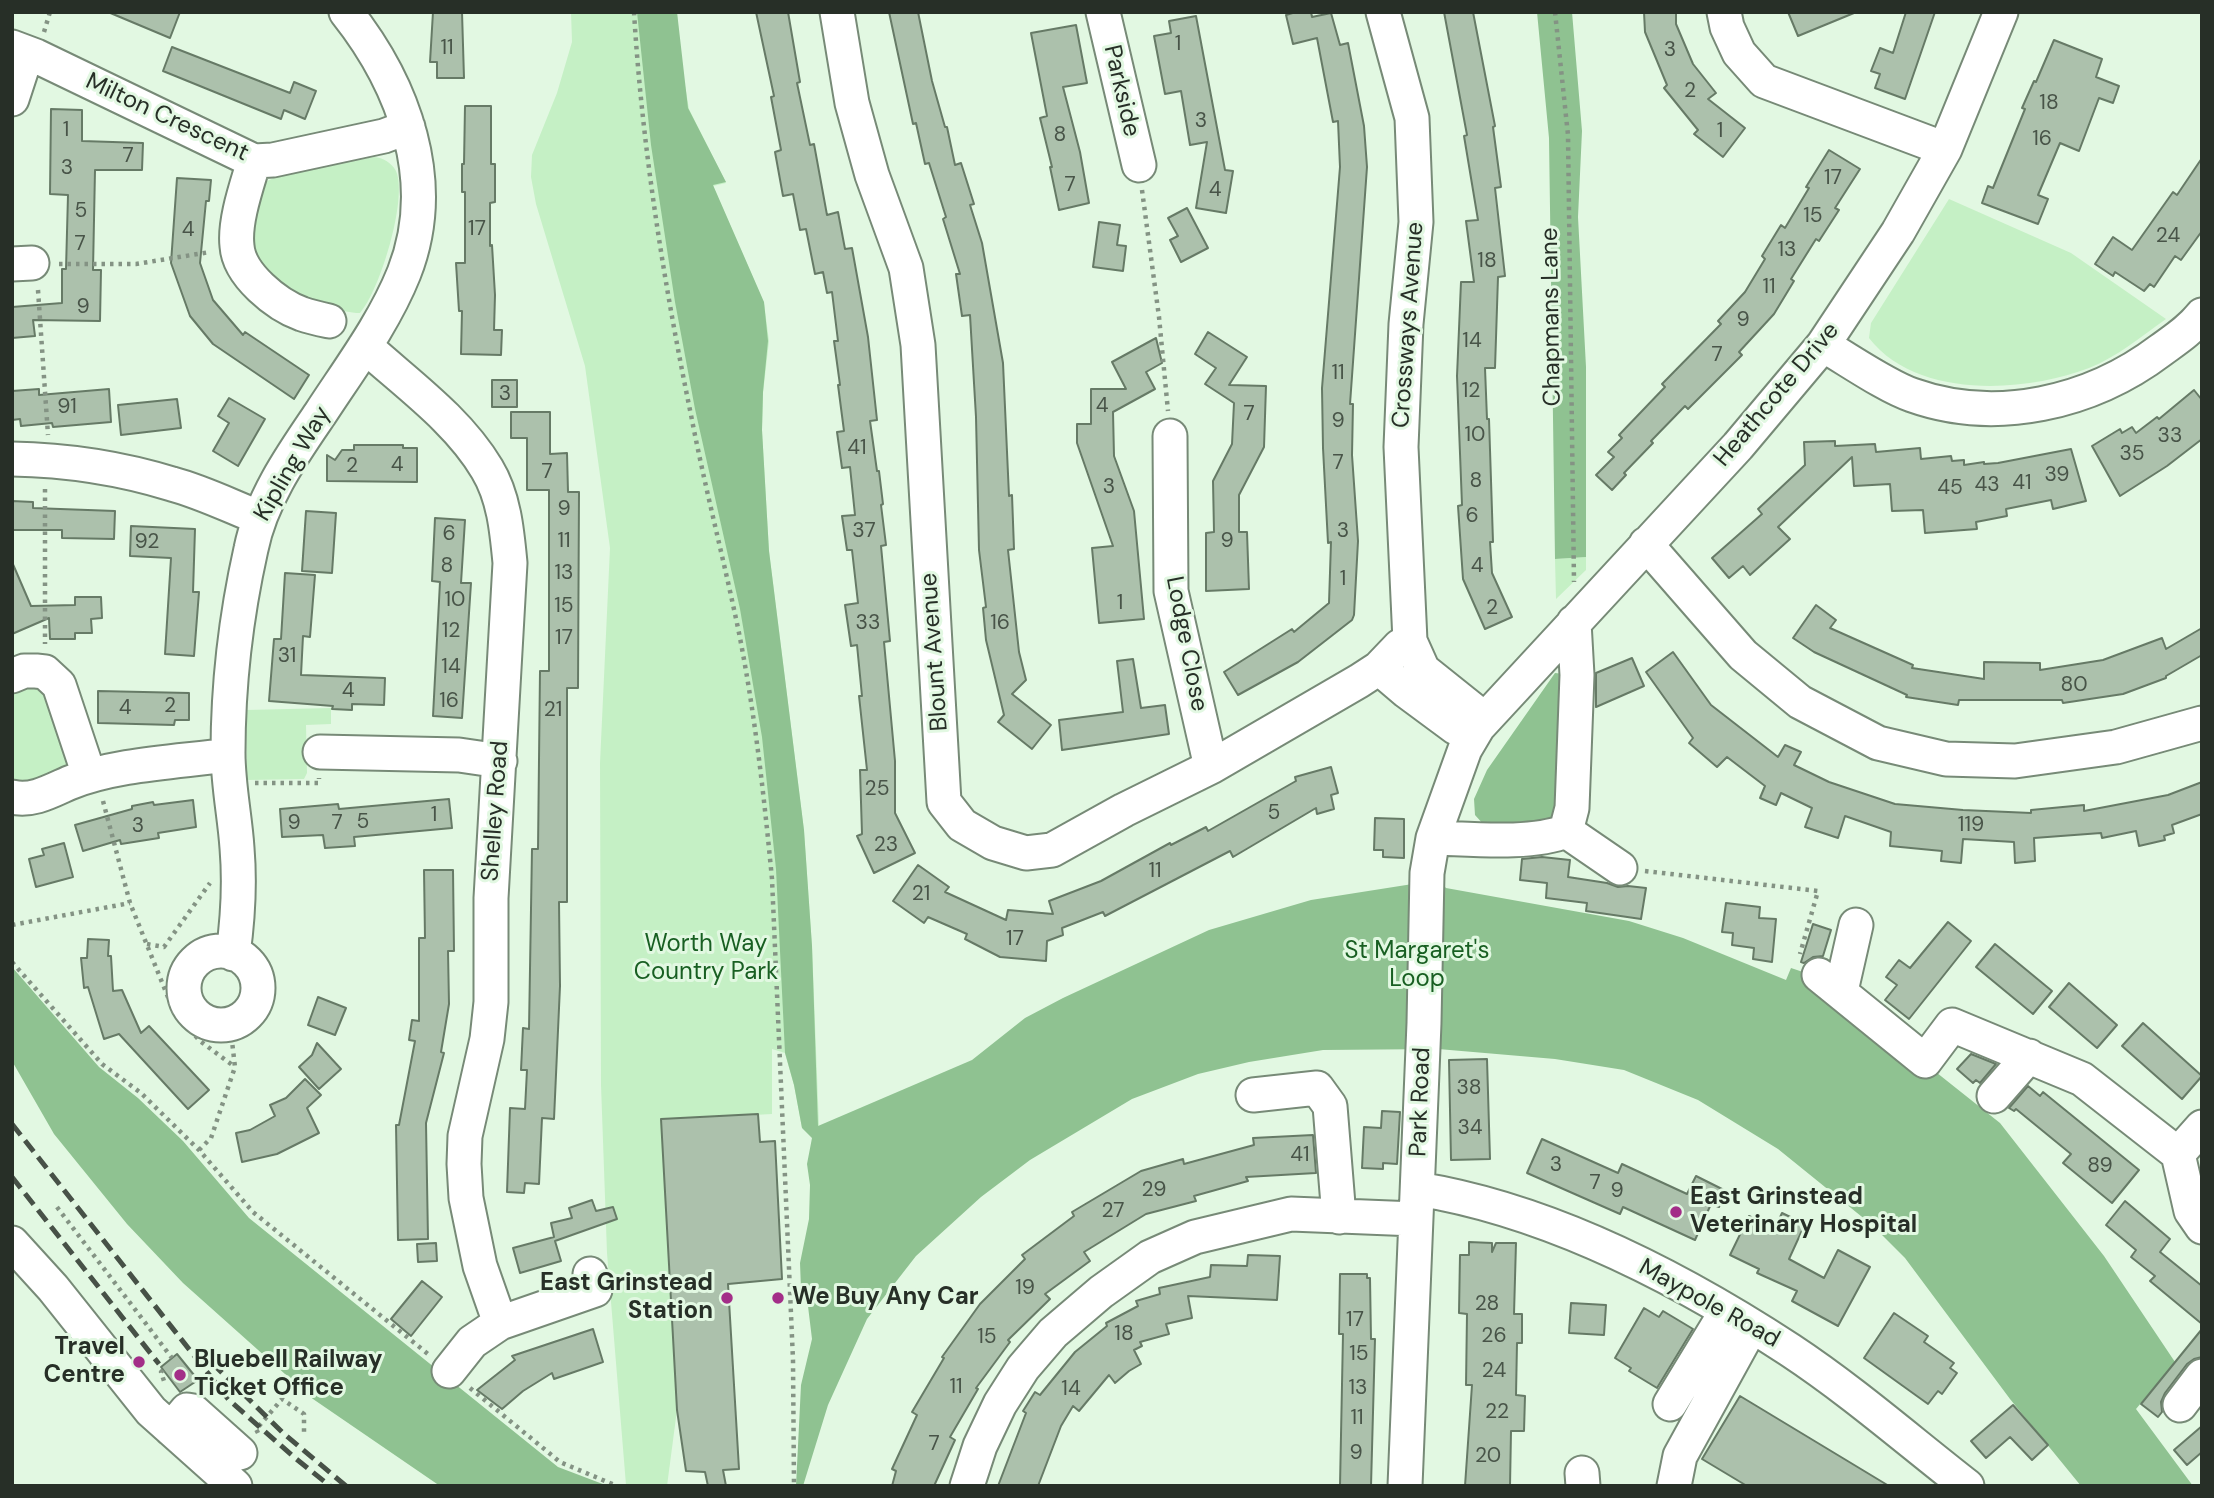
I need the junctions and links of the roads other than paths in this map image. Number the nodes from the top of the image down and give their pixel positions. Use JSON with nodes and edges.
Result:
{"nodes":[{"id":1,"x":346,"y":12,"type":"edge"},
{"id":2,"x":837,"y":12,"type":"edge"},
{"id":3,"x":1383,"y":12,"type":"edge"},
{"id":4,"x":1724,"y":12,"type":"edge"},
{"id":5,"x":2001,"y":12,"type":"edge"},
{"id":6,"x":1109,"y":14,"type":"edge"},
{"id":7,"x":20,"y":50,"type":"edge"},
{"id":8,"x":12,"y":99,"type":"edge"},
{"id":9,"x":408,"y":127,"type":"junction"},
{"id":10,"x":1945,"y":149,"type":"junction"},
{"id":11,"x":254,"y":161,"type":"junction"},
{"id":12,"x":1138,"y":165,"type":"road end"},
{"id":13,"x":2202,"y":316,"type":"edge"},
{"id":14,"x":305,"y":324,"type":"dead end"},
{"id":15,"x":1823,"y":345,"type":"junction"},
{"id":16,"x":365,"y":346,"type":"junction"},
{"id":17,"x":1170,"y":436,"type":"road end"},
{"id":18,"x":36,"y":460,"type":"edge"},
{"id":19,"x":258,"y":517,"type":"junction"},
{"id":20,"x":1646,"y":544,"type":"junction"},
{"id":21,"x":1574,"y":622,"type":"junction"},
{"id":22,"x":1410,"y":641,"type":"junction"},
{"id":23,"x":1379,"y":668,"type":"junction"},
{"id":24,"x":12,"y":676,"type":"edge"},
{"id":25,"x":2202,"y":723,"type":"edge"},
{"id":26,"x":1478,"y":727,"type":"junction"},
{"id":27,"x":319,"y":759,"type":"road end"},
{"id":28,"x":500,"y":761,"type":"junction"},
{"id":29,"x":1211,"y":767,"type":"junction"},
{"id":30,"x":229,"y":769,"type":"junction"},
{"id":31,"x":92,"y":774,"type":"junction"},
{"id":32,"x":12,"y":797,"type":"edge"},
{"id":33,"x":1566,"y":831,"type":"junction"},
{"id":34,"x":1433,"y":838,"type":"junction"},
{"id":35,"x":1620,"y":868,"type":"road end"},
{"id":36,"x":1856,"y":925,"type":"dead end"},
{"id":37,"x":233,"y":954,"type":"junction"},
{"id":38,"x":2029,"y":1056,"type":"junction"},
{"id":39,"x":1253,"y":1095,"type":"dead end"},
{"id":40,"x":1994,"y":1096,"type":"dead end"},
{"id":41,"x":2202,"y":1127,"type":"edge"},
{"id":42,"x":2178,"y":1154,"type":"junction"},
{"id":43,"x":1416,"y":1204,"type":"junction"},
{"id":44,"x":1339,"y":1217,"type":"junction"},
{"id":45,"x":2202,"y":1227,"type":"edge"},
{"id":46,"x":12,"y":1243,"type":"edge"},
{"id":47,"x":590,"y":1275,"type":"dead end"},
{"id":48,"x":1738,"y":1319,"type":"junction"},
{"id":49,"x":500,"y":1323,"type":"junction"},
{"id":50,"x":449,"y":1371,"type":"road end"},
{"id":51,"x":2202,"y":1376,"type":"edge"},
{"id":52,"x":1670,"y":1404,"type":"dead end"},
{"id":53,"x":2180,"y":1405,"type":"dead end"},
{"id":54,"x":171,"y":1429,"type":"junction"},
{"id":55,"x":249,"y":1444,"type":"road end"},
{"id":56,"x":235,"y":1486,"type":"edge"},
{"id":57,"x":967,"y":1486,"type":"edge"},
{"id":58,"x":1405,"y":1486,"type":"edge"},
{"id":59,"x":1674,"y":1486,"type":"edge"},
{"id":60,"x":1967,"y":1486,"type":"edge"}],
"edges":[{"from":1,"to":9,"type":"street","name":"Kipling Way"},
{"from":2,"to":29,"type":"street","name":"Blount Avenue"},
{"from":3,"to":22,"type":"street","name":"Crossways Avenue"},
{"from":4,"to":10,"type":"street"},
{"from":5,"to":10,"type":"street","name":"Heathcote Drive"},
{"from":6,"to":12,"type":"street","name":"Parkside"},
{"from":7,"to":8,"type":"street"},
{"from":7,"to":11,"type":"street","name":"Milton Crescent"},
{"from":9,"to":11,"type":"street","name":"Milton Crescent"},
{"from":9,"to":16,"type":"street","name":"Kipling Way"},
{"from":10,"to":15,"type":"street","name":"Heathcote Drive"},
{"from":11,"to":14,"type":"street"},
{"from":13,"to":15,"type":"street"},
{"from":15,"to":20,"type":"street","name":"Heathcote Drive"},
{"from":16,"to":19,"type":"street","name":"Kipling Way"},
{"from":16,"to":28,"type":"street","name":"Shelley Road"},
{"from":17,"to":29,"type":"street","name":"Lodge Close"},
{"from":18,"to":19,"type":"street"},
{"from":19,"to":30,"type":"street","name":"Kipling Way"},
{"from":20,"to":21,"type":"street","name":"Heathcote Drive"},
{"from":20,"to":25,"type":"street"},
{"from":21,"to":26,"type":"street","name":"Heathcote Drive"},
{"from":21,"to":33,"type":"street"},
{"from":22,"to":23,"type":"street","name":"Blount Avenue"},
{"from":22,"to":26,"type":"street"},
{"from":23,"to":26,"type":"street"},
{"from":23,"to":29,"type":"street","name":"Blount Avenue"},
{"from":24,"to":31,"type":"street"},
{"from":26,"to":34,"type":"street","name":"Park Road"},
{"from":27,"to":28,"type":"street"},
{"from":28,"to":49,"type":"street","name":"Shelley Road"},
{"from":30,"to":31,"type":"street"},
{"from":30,"to":37,"type":"street","name":"Kipling Way"},
{"from":31,"to":32,"type":"street"},
{"from":33,"to":34,"type":"street"},
{"from":33,"to":35,"type":"street"},
{"from":34,"to":43,"type":"street","name":"Park Road"},
{"from":36,"to":38,"type":"street"},
{"from":37,"to":37,"type":"street"},
{"from":38,"to":40,"type":"street"},
{"from":38,"to":42,"type":"street"},
{"from":39,"to":44,"type":"street"},
{"from":41,"to":42,"type":"street"},
{"from":42,"to":45,"type":"street"},
{"from":43,"to":44,"type":"street","name":"Maypole Road"},
{"from":43,"to":48,"type":"street","name":"Maypole Road"},
{"from":43,"to":58,"type":"street","name":"Park Road"},
{"from":44,"to":57,"type":"street","name":"Maypole Road"},
{"from":46,"to":54,"type":"street"},
{"from":47,"to":49,"type":"street"},
{"from":48,"to":52,"type":"street"},
{"from":48,"to":59,"type":"street"},
{"from":48,"to":60,"type":"street","name":"Maypole Road"},
{"from":49,"to":50,"type":"street"},
{"from":51,"to":53,"type":"street"},
{"from":54,"to":55,"type":"street"},
{"from":54,"to":56,"type":"street"}]}
